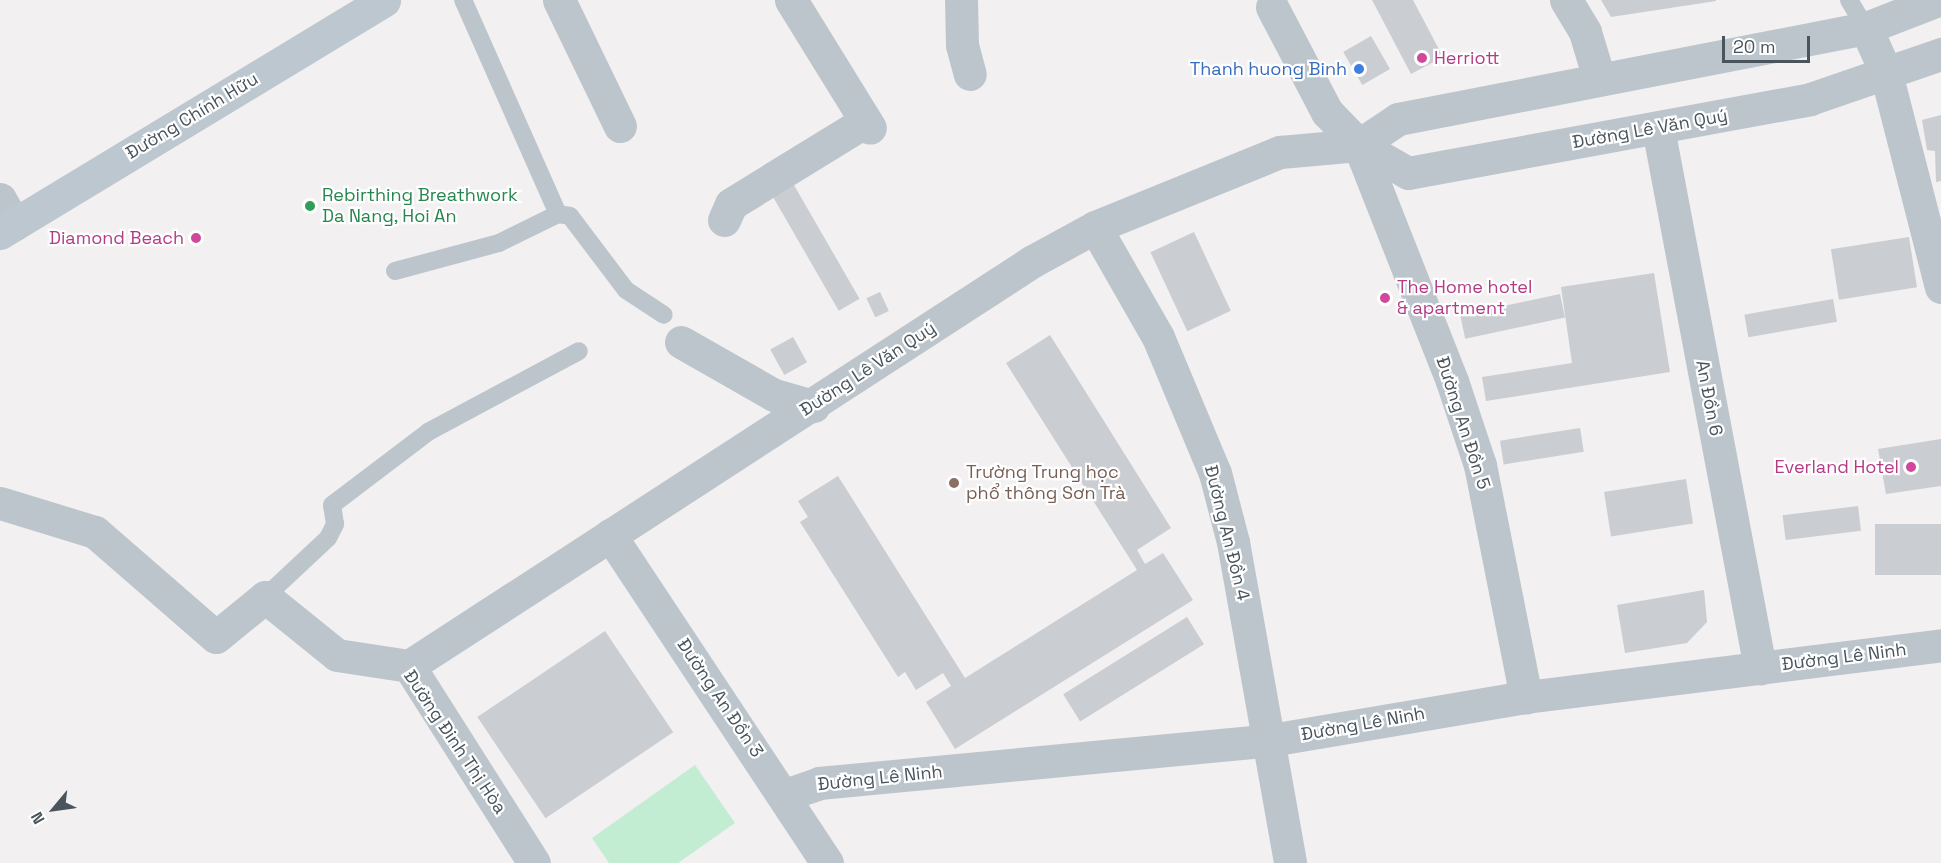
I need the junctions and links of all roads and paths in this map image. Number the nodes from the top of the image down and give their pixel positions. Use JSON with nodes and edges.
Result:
{"nodes":[{"id":1,"x":384,"y":0,"type":"edge"},
{"id":2,"x":463,"y":0,"type":"edge"},
{"id":3,"x":559,"y":0,"type":"edge"},
{"id":4,"x":791,"y":0,"type":"edge"},
{"id":5,"x":961,"y":0,"type":"edge"},
{"id":6,"x":1566,"y":0,"type":"edge"},
{"id":7,"x":1849,"y":0,"type":"edge"},
{"id":8,"x":1938,"y":0,"type":"edge"},
{"id":9,"x":1272,"y":7,"type":"dead end"},
{"id":10,"x":1866,"y":28,"type":"junction"},
{"id":11,"x":1941,"y":54,"type":"edge"},
{"id":12,"x":1886,"y":73,"type":"junction"},
{"id":13,"x":970,"y":74,"type":"dead end"},
{"id":14,"x":1599,"y":78,"type":"junction"},
{"id":15,"x":620,"y":126,"type":"dead end"},
{"id":16,"x":1658,"y":128,"type":"junction"},
{"id":17,"x":1359,"y":145,"type":"junction"},
{"id":18,"x":558,"y":214,"type":"junction"},
{"id":19,"x":5,"y":218,"type":"edge"},
{"id":20,"x":724,"y":220,"type":"dead end"},
{"id":21,"x":1095,"y":227,"type":"junction"},
{"id":22,"x":395,"y":271,"type":"dead end"},
{"id":23,"x":1941,"y":286,"type":"edge"},
{"id":24,"x":672,"y":329,"type":"joint"},
{"id":25,"x":579,"y":351,"type":"dead end"},
{"id":26,"x":813,"y":406,"type":"junction"},
{"id":27,"x":0,"y":503,"type":"edge"},
{"id":28,"x":610,"y":535,"type":"junction"},
{"id":29,"x":265,"y":597,"type":"junction"},
{"id":30,"x":1941,"y":645,"type":"edge"},
{"id":31,"x":410,"y":666,"type":"junction"},
{"id":32,"x":1760,"y":668,"type":"junction"},
{"id":33,"x":1526,"y":697,"type":"junction"},
{"id":34,"x":1270,"y":740,"type":"junction"},
{"id":35,"x":785,"y":795,"type":"junction"},
{"id":36,"x":534,"y":863,"type":"edge"},
{"id":37,"x":827,"y":863,"type":"edge"},
{"id":38,"x":1290,"y":863,"type":"edge"}],
"edges":[{"from":1,"to":19,"type":"street","name":"Đường Chính Hữu"},
{"from":2,"to":18,"type":"lane"},
{"from":3,"to":15,"type":"street"},
{"from":4,"to":20,"type":"street"},
{"from":5,"to":13,"type":"street"},
{"from":6,"to":14,"type":"street"},
{"from":7,"to":10,"type":"lane"},
{"from":8,"to":10,"type":"street","name":"Đường Lê Văn Quý"},
{"from":9,"to":17,"type":"street","name":"Đường An Đồn 5"},
{"from":10,"to":12,"type":"street"},
{"from":10,"to":14,"type":"street","name":"Đường Lê Văn Quý"},
{"from":11,"to":12,"type":"street","name":"Đường Lê Văn Quý"},
{"from":12,"to":16,"type":"street","name":"Đường Lê Văn Quý"},
{"from":12,"to":23,"type":"street"},
{"from":14,"to":17,"type":"street","name":"Đường Lê Văn Quý"},
{"from":16,"to":17,"type":"street","name":"Đường Lê Văn Quý"},
{"from":16,"to":32,"type":"street","name":"An Đồn 6"},
{"from":17,"to":21,"type":"street","name":"Đường Lê Văn Quý"},
{"from":17,"to":33,"type":"street","name":"Đường An Đồn 5"},
{"from":18,"to":22,"type":"lane"},
{"from":18,"to":24,"type":"lane"},
{"from":21,"to":26,"type":"street","name":"Đường Lê Văn Quý"},
{"from":21,"to":34,"type":"street","name":"Đường An Đồn 4"},
{"from":24,"to":26,"type":"street"},
{"from":25,"to":29,"type":"lane"},
{"from":26,"to":28,"type":"street","name":"Đường Lê Văn Quý"},
{"from":27,"to":29,"type":"street"},
{"from":28,"to":31,"type":"street","name":"Đường Lê Văn Quý"},
{"from":28,"to":35,"type":"street","name":"Đường An Đồn 3"},
{"from":29,"to":31,"type":"street","name":"Đường Đinh Thị Hòa"},
{"from":30,"to":32,"type":"street","name":"Đường Lê Ninh"},
{"from":31,"to":36,"type":"street","name":"Đường Đinh Thị Hòa"},
{"from":32,"to":33,"type":"street","name":"Đường Lê Ninh"},
{"from":33,"to":34,"type":"street","name":"Đường Lê Ninh"},
{"from":34,"to":35,"type":"street","name":"Đường Lê Ninh"},
{"from":34,"to":38,"type":"street","name":"Đường An Đồn 4"},
{"from":35,"to":37,"type":"street","name":"Đường An Đồn 3"}]}
